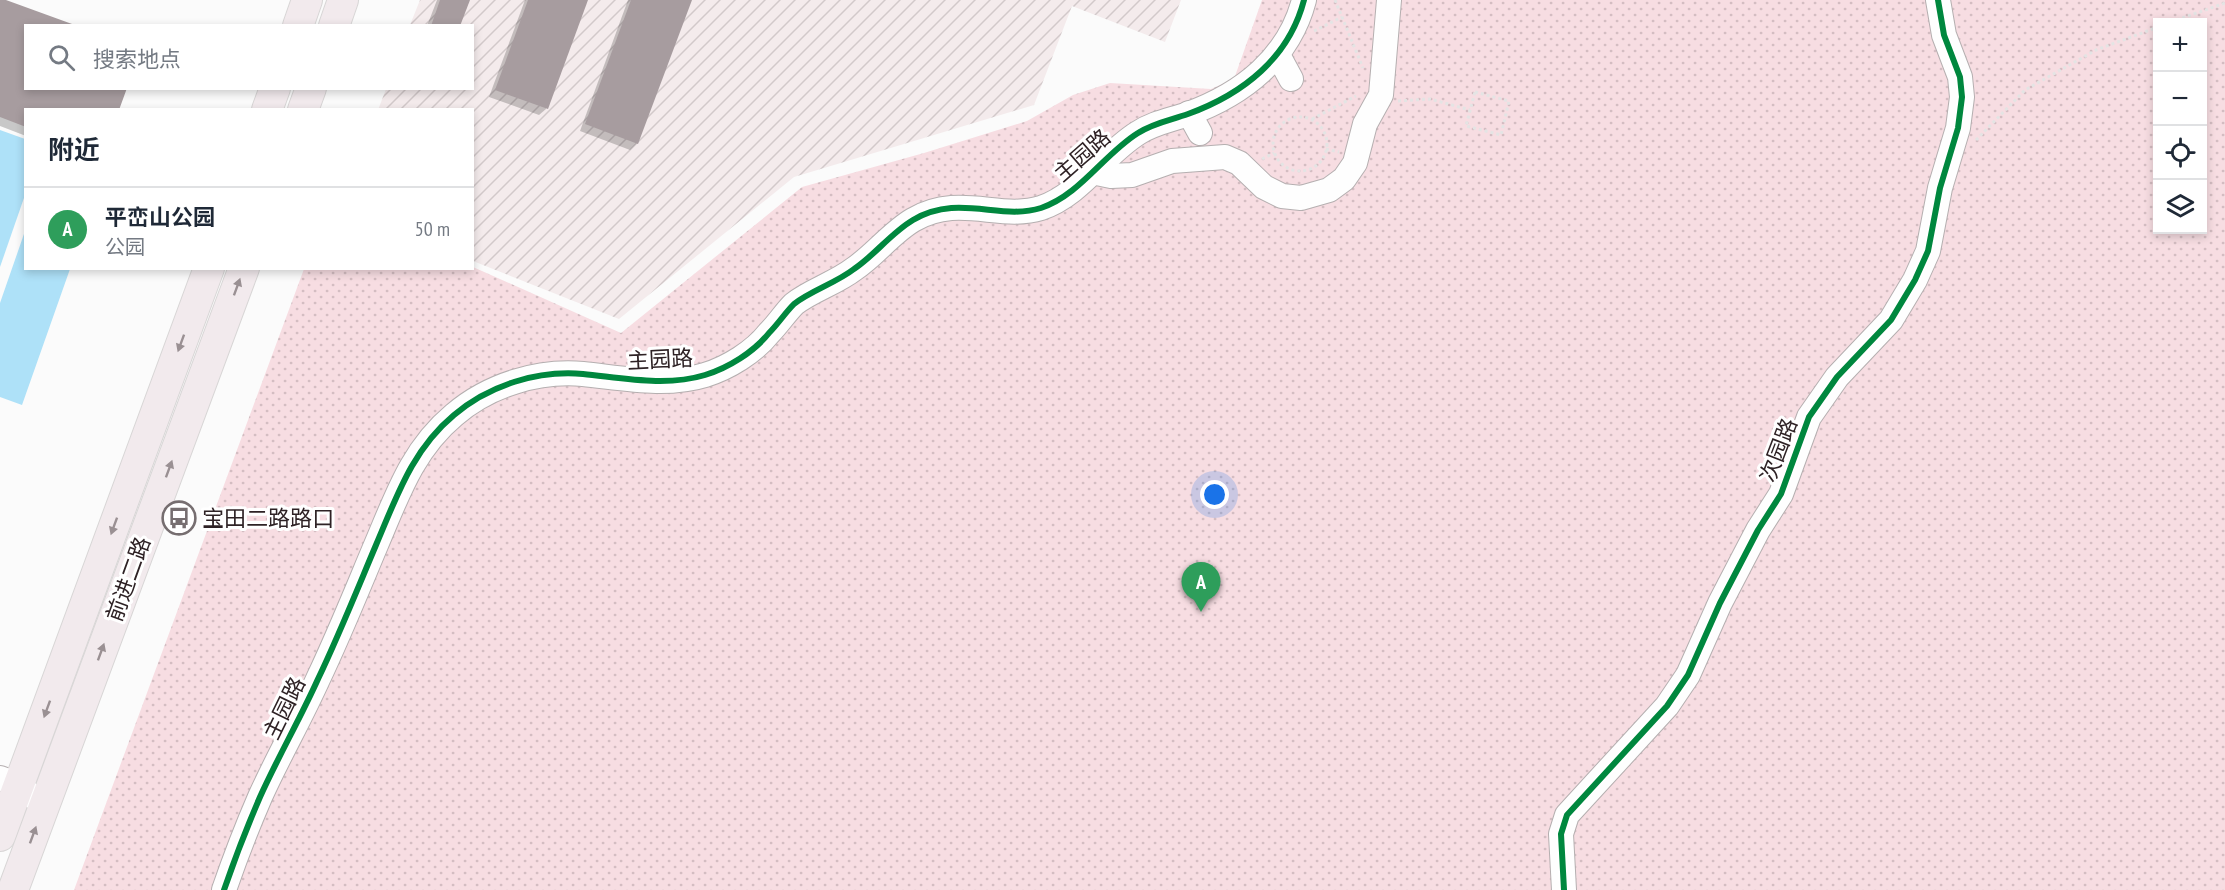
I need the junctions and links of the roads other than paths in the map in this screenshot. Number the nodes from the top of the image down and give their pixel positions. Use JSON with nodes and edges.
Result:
{"nodes":[{"id":1,"x":307,"y":0,"type":"edge"},
{"id":2,"x":343,"y":0,"type":"edge"},
{"id":3,"x":1304,"y":0,"type":"edge"},
{"id":4,"x":1389,"y":0,"type":"edge"},
{"id":5,"x":1938,"y":0,"type":"edge"},
{"id":6,"x":299,"y":24,"type":"edge"},
{"id":7,"x":335,"y":24,"type":"edge"},
{"id":8,"x":1278,"y":55,"type":"junction"},
{"id":9,"x":1291,"y":80,"type":"dead end"},
{"id":10,"x":274,"y":90,"type":"edge"},
{"id":11,"x":309,"y":90,"type":"edge"},
{"id":12,"x":268,"y":108,"type":"edge"},
{"id":13,"x":304,"y":108,"type":"edge"},
{"id":14,"x":1092,"y":172,"type":"junction"},
{"id":15,"x":208,"y":270,"type":"edge"},
{"id":16,"x":243,"y":270,"type":"edge"},
{"id":17,"x":8,"y":792,"type":"edge"},
{"id":18,"x":44,"y":806,"type":"junction"},
{"id":19,"x":0,"y":836,"type":"edge"},
{"id":20,"x":14,"y":890,"type":"edge"},
{"id":21,"x":224,"y":890,"type":"edge"},
{"id":22,"x":1564,"y":890,"type":"edge"}],
"edges":[{"from":1,"to":6,"type":"main road"},
{"from":2,"to":7,"type":"main road"},
{"from":3,"to":8,"type":"street","name":"主园路"},
{"from":4,"to":14,"type":"street","name":"主园路"},
{"from":5,"to":22,"type":"street","name":"次园路"},
{"from":8,"to":9,"type":"street"},
{"from":8,"to":14,"type":"street","name":"主园路"},
{"from":10,"to":12,"type":"main road"},
{"from":11,"to":13,"type":"main road"},
{"from":14,"to":21,"type":"street","name":"主园路"},
{"from":15,"to":17,"type":"main road","name":"前进二路","one_way":true},
{"from":18,"to":16,"type":"main road","name":"前进二路","one_way":true},
{"from":17,"to":18,"type":"street"},
{"from":17,"to":19,"type":"main road","name":"前进二路"},
{"from":20,"to":18,"type":"main road","name":"前进二路","one_way":true}]}
